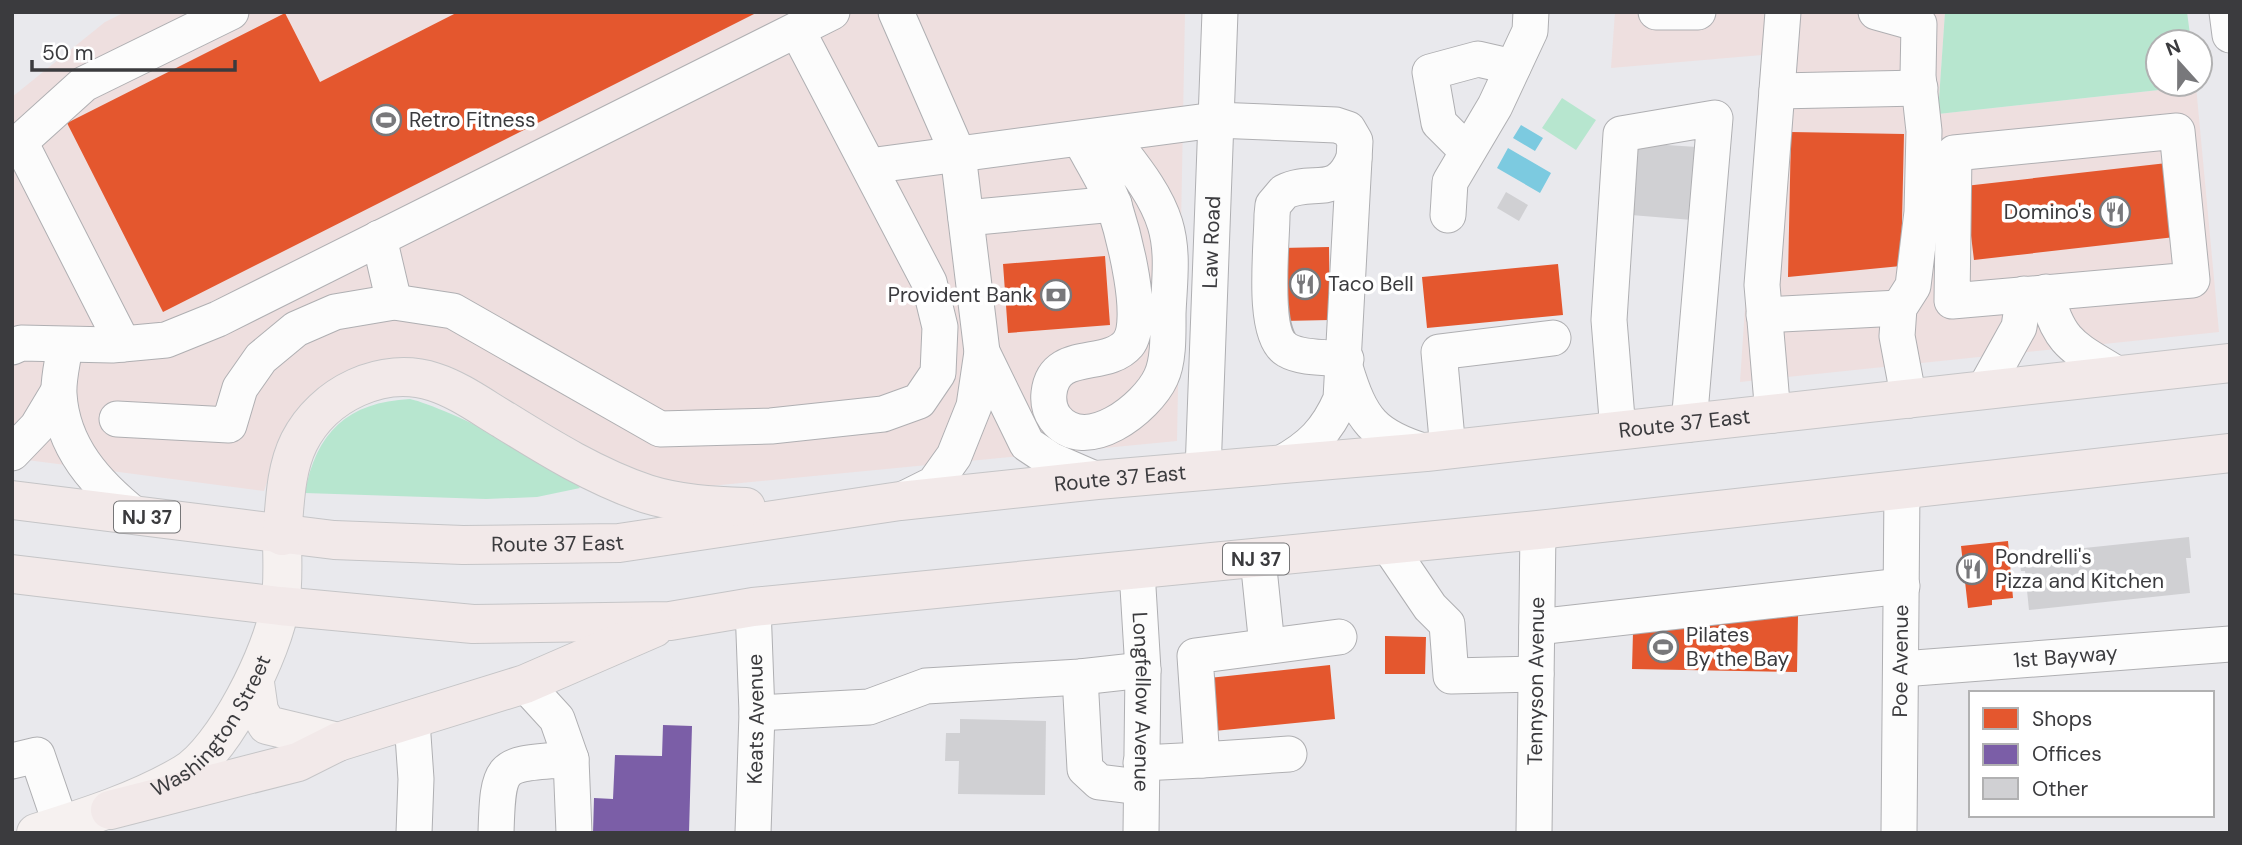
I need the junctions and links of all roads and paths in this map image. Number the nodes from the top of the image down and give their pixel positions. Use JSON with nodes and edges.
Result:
{"nodes":[{"id":1,"x":231,"y":12,"type":"edge"},
{"id":2,"x":832,"y":12,"type":"edge"},
{"id":3,"x":895,"y":12,"type":"edge"},
{"id":4,"x":1220,"y":12,"type":"edge"},
{"id":5,"x":1531,"y":12,"type":"edge"},
{"id":6,"x":1656,"y":12,"type":"edge"},
{"id":7,"x":1698,"y":12,"type":"edge"},
{"id":8,"x":1783,"y":12,"type":"edge"},
{"id":9,"x":1876,"y":12,"type":"edge"},
{"id":10,"x":2227,"y":12,"type":"edge"},
{"id":11,"x":797,"y":30,"type":"junction"},
{"id":12,"x":2230,"y":35,"type":"edge"},
{"id":13,"x":1513,"y":67,"type":"junction"},
{"id":14,"x":1920,"y":88,"type":"junction"},
{"id":15,"x":1777,"y":91,"type":"junction"},
{"id":16,"x":1215,"y":120,"type":"junction"},
{"id":17,"x":1094,"y":137,"type":"junction"},
{"id":18,"x":16,"y":145,"type":"edge"},
{"id":19,"x":1467,"y":151,"type":"junction"},
{"id":20,"x":958,"y":155,"type":"junction"},
{"id":21,"x":1354,"y":158,"type":"junction"},
{"id":22,"x":869,"y":166,"type":"junction"},
{"id":23,"x":1114,"y":204,"type":"junction"},
{"id":24,"x":1448,"y":215,"type":"dead end"},
{"id":25,"x":966,"y":218,"type":"junction"},
{"id":26,"x":379,"y":239,"type":"junction"},
{"id":27,"x":2035,"y":293,"type":"junction"},
{"id":28,"x":394,"y":302,"type":"junction"},
{"id":29,"x":1899,"y":308,"type":"junction"},
{"id":30,"x":1764,"y":315,"type":"junction"},
{"id":31,"x":1553,"y":338,"type":"dead end"},
{"id":32,"x":15,"y":339,"type":"edge"},
{"id":33,"x":123,"y":344,"type":"junction"},
{"id":34,"x":65,"y":345,"type":"junction"},
{"id":35,"x":982,"y":352,"type":"junction"},
{"id":36,"x":1345,"y":363,"type":"junction"},
{"id":37,"x":2230,"y":363,"type":"edge"},
{"id":38,"x":2120,"y":376,"type":"junction"},
{"id":39,"x":1984,"y":390,"type":"junction"},
{"id":40,"x":58,"y":392,"type":"junction"},
{"id":41,"x":1909,"y":400,"type":"junction"},
{"id":42,"x":1773,"y":415,"type":"junction"},
{"id":43,"x":117,"y":419,"type":"dead end"},
{"id":44,"x":1689,"y":424,"type":"junction"},
{"id":45,"x":1618,"y":431,"type":"junction"},
{"id":46,"x":1437,"y":451,"type":"junction"},
{"id":47,"x":12,"y":453,"type":"edge"},
{"id":48,"x":2230,"y":453,"type":"edge"},
{"id":49,"x":1280,"y":464,"type":"junction"},
{"id":50,"x":1203,"y":471,"type":"junction"},
{"id":51,"x":1097,"y":481,"type":"junction"},
{"id":52,"x":1902,"y":489,"type":"junction"},
{"id":53,"x":12,"y":500,"type":"edge"},
{"id":54,"x":900,"y":501,"type":"junction"},
{"id":55,"x":850,"y":509,"type":"junction"},
{"id":56,"x":136,"y":516,"type":"junction"},
{"id":57,"x":1538,"y":530,"type":"junction"},
{"id":58,"x":282,"y":536,"type":"junction"},
{"id":59,"x":1388,"y":545,"type":"junction"},
{"id":60,"x":1258,"y":559,"type":"junction"},
{"id":61,"x":1137,"y":571,"type":"junction"},
{"id":62,"x":12,"y":575,"type":"edge"},
{"id":63,"x":1902,"y":586,"type":"junction"},
{"id":64,"x":281,"y":607,"type":"junction"},
{"id":65,"x":753,"y":607,"type":"junction"},
{"id":66,"x":670,"y":621,"type":"junction"},
{"id":67,"x":1537,"y":627,"type":"junction"},
{"id":68,"x":1339,"y":637,"type":"dead end"},
{"id":69,"x":2230,"y":644,"type":"edge"},
{"id":70,"x":1267,"y":646,"type":"junction"},
{"id":71,"x":1902,"y":669,"type":"junction"},
{"id":72,"x":1143,"y":670,"type":"junction"},
{"id":73,"x":1536,"y":674,"type":"junction"},
{"id":74,"x":1080,"y":677,"type":"junction"},
{"id":75,"x":255,"y":683,"type":"junction"},
{"id":76,"x":525,"y":684,"type":"junction"},
{"id":77,"x":757,"y":713,"type":"junction"},
{"id":78,"x":412,"y":721,"type":"junction"},
{"id":79,"x":338,"y":743,"type":"junction"},
{"id":80,"x":1289,"y":754,"type":"dead end"},
{"id":81,"x":25,"y":758,"type":"edge"},
{"id":82,"x":571,"y":758,"type":"junction"},
{"id":83,"x":1202,"y":760,"type":"junction"},
{"id":84,"x":1140,"y":775,"type":"junction"},
{"id":85,"x":110,"y":810,"type":"junction"},
{"id":86,"x":46,"y":830,"type":"edge"},
{"id":87,"x":414,"y":833,"type":"edge"},
{"id":88,"x":496,"y":833,"type":"edge"},
{"id":89,"x":574,"y":833,"type":"edge"},
{"id":90,"x":752,"y":833,"type":"edge"},
{"id":91,"x":1142,"y":833,"type":"edge"},
{"id":92,"x":1534,"y":833,"type":"edge"},
{"id":93,"x":1899,"y":833,"type":"edge"}],
"edges":[{"from":1,"to":18,"type":"street"},
{"from":2,"to":11,"type":"street"},
{"from":3,"to":20,"type":"street"},
{"from":4,"to":16,"type":"street","name":"Law Road"},
{"from":5,"to":13,"type":"street"},
{"from":6,"to":7,"type":"street"},
{"from":8,"to":15,"type":"street"},
{"from":9,"to":14,"type":"street"},
{"from":10,"to":12,"type":"street"},
{"from":11,"to":22,"type":"street"},
{"from":11,"to":26,"type":"street"},
{"from":13,"to":19,"type":"street"},
{"from":13,"to":19,"type":"street"},
{"from":14,"to":15,"type":"street"},
{"from":14,"to":29,"type":"street"},
{"from":15,"to":30,"type":"street"},
{"from":16,"to":17,"type":"street"},
{"from":16,"to":21,"type":"street"},
{"from":16,"to":50,"type":"street","name":"Law Road"},
{"from":17,"to":20,"type":"street"},
{"from":17,"to":23,"type":"street"},
{"from":17,"to":23,"type":"street"},
{"from":18,"to":33,"type":"street"},
{"from":19,"to":24,"type":"street"},
{"from":20,"to":22,"type":"street"},
{"from":20,"to":25,"type":"street"},
{"from":21,"to":36,"type":"street"},
{"from":21,"to":36,"type":"street"},
{"from":22,"to":28,"type":"street"},
{"from":23,"to":25,"type":"street"},
{"from":25,"to":35,"type":"street"},
{"from":26,"to":28,"type":"street"},
{"from":26,"to":33,"type":"street"},
{"from":27,"to":27,"type":"street"},
{"from":27,"to":38,"type":"street"},
{"from":27,"to":39,"type":"street"},
{"from":28,"to":43,"type":"street"},
{"from":29,"to":30,"type":"street"},
{"from":29,"to":41,"type":"street"},
{"from":30,"to":42,"type":"street"},
{"from":31,"to":46,"type":"street"},
{"from":32,"to":34,"type":"street"},
{"from":33,"to":34,"type":"street"},
{"from":34,"to":40,"type":"street"},
{"from":35,"to":51,"type":"street"},
{"from":35,"to":54,"type":"street"},
{"from":36,"to":46,"type":"street"},
{"from":36,"to":49,"type":"street"},
{"from":37,"to":38,"type":"highway","name":"Route 37 East","number":"NJ 37"},
{"from":38,"to":39,"type":"highway","name":"Route 37 East","number":"NJ 37"},
{"from":39,"to":41,"type":"highway","name":"Route 37 East","number":"NJ 37"},
{"from":40,"to":47,"type":"street"},
{"from":40,"to":56,"type":"street"},
{"from":41,"to":42,"type":"highway","name":"Route 37 East","number":"NJ 37"},
{"from":42,"to":44,"type":"highway","name":"Route 37 East","number":"NJ 37"},
{"from":44,"to":45,"type":"highway","name":"Route 37 East","number":"NJ 37"},
{"from":44,"to":45,"type":"street"},
{"from":45,"to":46,"type":"highway","name":"Route 37 East","number":"NJ 37"},
{"from":46,"to":49,"type":"highway","name":"Route 37 East","number":"NJ 37"},
{"from":48,"to":52,"type":"highway","number":"NJ 37"},
{"from":49,"to":50,"type":"highway","name":"Route 37 East","number":"NJ 37"},
{"from":50,"to":51,"type":"highway","name":"Route 37 East","number":"NJ 37"},
{"from":51,"to":54,"type":"highway","name":"Route 37 East","number":"NJ 37"},
{"from":52,"to":57,"type":"highway","number":"NJ 37"},
{"from":52,"to":63,"type":"street","name":"Poe Avenue"},
{"from":53,"to":56,"type":"highway","name":"Route 37 East","number":"NJ 37"},
{"from":54,"to":55,"type":"highway","name":"Route 37 East","number":"NJ 37"},
{"from":55,"to":58,"type":"highway","name":"Route 37 East","number":"NJ 37"},
{"from":55,"to":58,"type":"highway"},
{"from":56,"to":58,"type":"highway","name":"Route 37 East","number":"NJ 37"},
{"from":57,"to":59,"type":"highway","number":"NJ 37"},
{"from":57,"to":67,"type":"street","name":"Tennyson Avenue"},
{"from":58,"to":64,"type":"main road","name":"Washington Street"},
{"from":59,"to":60,"type":"highway","number":"NJ 37"},
{"from":59,"to":73,"type":"street"},
{"from":60,"to":61,"type":"highway","number":"NJ 37"},
{"from":60,"to":70,"type":"street"},
{"from":61,"to":65,"type":"highway","number":"NJ 37"},
{"from":61,"to":72,"type":"street","name":"Longfellow Avenue"},
{"from":62,"to":64,"type":"highway","number":"NJ 37"},
{"from":63,"to":67,"type":"street"},
{"from":63,"to":71,"type":"street","name":"Poe Avenue"},
{"from":64,"to":66,"type":"highway","number":"NJ 37"},
{"from":64,"to":75,"type":"main road","name":"Washington Street"},
{"from":65,"to":66,"type":"highway","number":"NJ 37"},
{"from":65,"to":77,"type":"street","name":"Keats Avenue"},
{"from":66,"to":76,"type":"highway"},
{"from":67,"to":73,"type":"street","name":"Tennyson Avenue"},
{"from":68,"to":70,"type":"street"},
{"from":69,"to":71,"type":"street","name":"1st Bayway"},
{"from":70,"to":83,"type":"street"},
{"from":71,"to":93,"type":"street","name":"Poe Avenue"},
{"from":72,"to":74,"type":"street"},
{"from":72,"to":84,"type":"street","name":"Longfellow Avenue"},
{"from":73,"to":92,"type":"street","name":"Tennyson Avenue"},
{"from":74,"to":77,"type":"street"},
{"from":74,"to":84,"type":"street"},
{"from":75,"to":79,"type":"main road"},
{"from":75,"to":85,"type":"main road","name":"Washington Street"},
{"from":76,"to":78,"type":"highway"},
{"from":76,"to":82,"type":"street"},
{"from":77,"to":90,"type":"street","name":"Keats Avenue"},
{"from":78,"to":79,"type":"highway"},
{"from":78,"to":87,"type":"street"},
{"from":79,"to":85,"type":"highway"},
{"from":80,"to":83,"type":"street"},
{"from":81,"to":86,"type":"street"},
{"from":82,"to":88,"type":"street"},
{"from":82,"to":89,"type":"street"},
{"from":83,"to":84,"type":"street"},
{"from":84,"to":91,"type":"street","name":"Longfellow Avenue"},
{"from":85,"to":86,"type":"main road","name":"Washington Street"}]}
